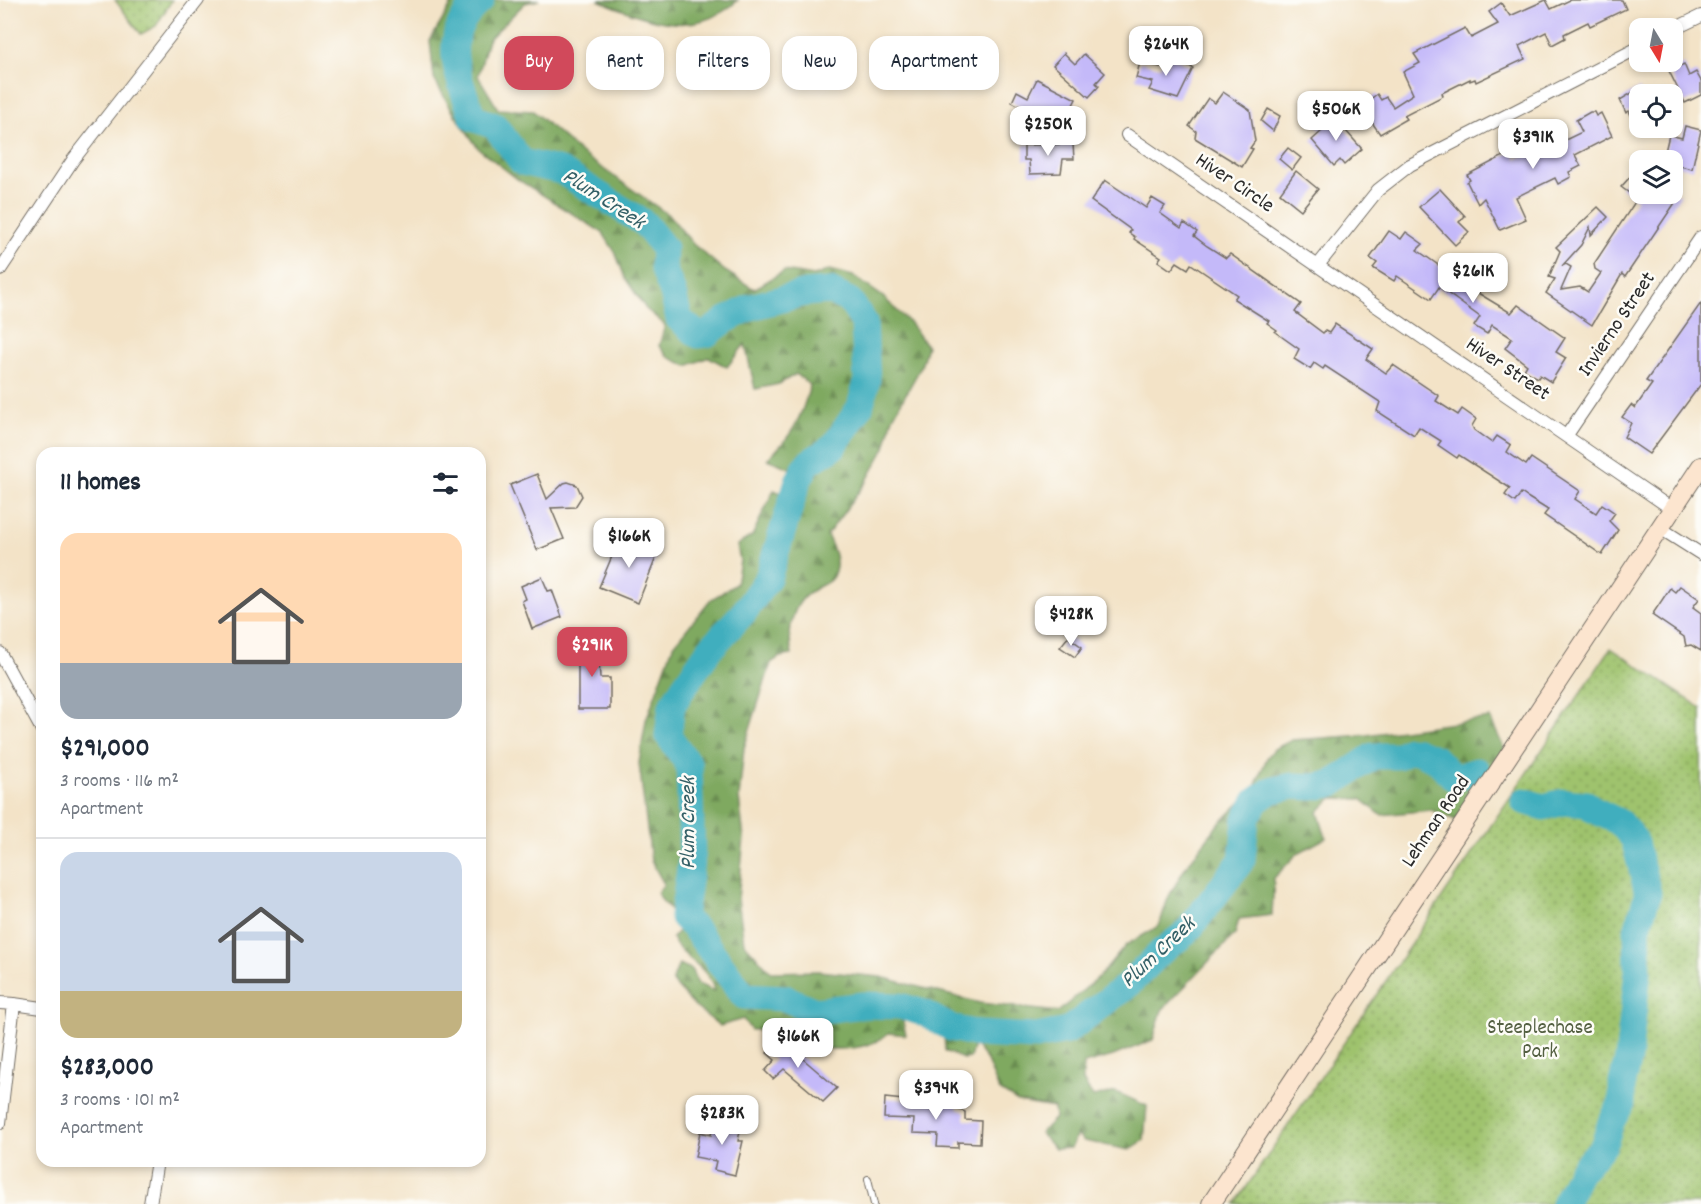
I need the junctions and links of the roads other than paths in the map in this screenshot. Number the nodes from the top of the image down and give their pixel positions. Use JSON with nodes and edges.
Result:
{"nodes":[{"id":1,"x":198,"y":0,"type":"edge"},
{"id":2,"x":1701,"y":16,"type":"edge"},
{"id":3,"x":1683,"y":25,"type":"edge"},
{"id":4,"x":1629,"y":53,"type":"edge"},
{"id":5,"x":1127,"y":135,"type":"dead end"},
{"id":6,"x":1701,"y":237,"type":"edge"},
{"id":7,"x":1319,"y":264,"type":"junction"},
{"id":8,"x":0,"y":270,"type":"edge"},
{"id":9,"x":1568,"y":435,"type":"junction"},
{"id":10,"x":1701,"y":466,"type":"edge"},
{"id":11,"x":1672,"y":509,"type":"junction"},
{"id":12,"x":1660,"y":528,"type":"junction"},
{"id":13,"x":1701,"y":554,"type":"edge"},
{"id":14,"x":0,"y":653,"type":"edge"},
{"id":15,"x":36,"y":719,"type":"edge"},
{"id":16,"x":0,"y":1003,"type":"edge"},
{"id":17,"x":14,"y":1004,"type":"junction"},
{"id":18,"x":36,"y":1007,"type":"edge"},
{"id":19,"x":0,"y":1123,"type":"edge"},
{"id":20,"x":156,"y":1167,"type":"edge"},
{"id":21,"x":868,"y":1179,"type":"dead end"},
{"id":22,"x":150,"y":1204,"type":"edge"},
{"id":23,"x":874,"y":1204,"type":"edge"},
{"id":24,"x":1211,"y":1204,"type":"edge"}],
"edges":[{"from":1,"to":8,"type":"street"},
{"from":2,"to":3,"type":"street"},
{"from":4,"to":7,"type":"street"},
{"from":5,"to":7,"type":"street","name":"Hiver Circle"},
{"from":6,"to":9,"type":"street","name":"Invierno Street"},
{"from":7,"to":9,"type":"street","name":"Hiver Street"},
{"from":9,"to":11,"type":"street","name":"Hiver Street"},
{"from":10,"to":11,"type":"street","name":"Lehman Road"},
{"from":11,"to":12,"type":"street","name":"Lehman Road"},
{"from":12,"to":13,"type":"street"},
{"from":12,"to":24,"type":"street","name":"Lehman Road"},
{"from":14,"to":15,"type":"street"},
{"from":16,"to":17,"type":"street"},
{"from":17,"to":18,"type":"street"},
{"from":17,"to":19,"type":"street"},
{"from":20,"to":22,"type":"street"},
{"from":21,"to":23,"type":"lane"}]}
